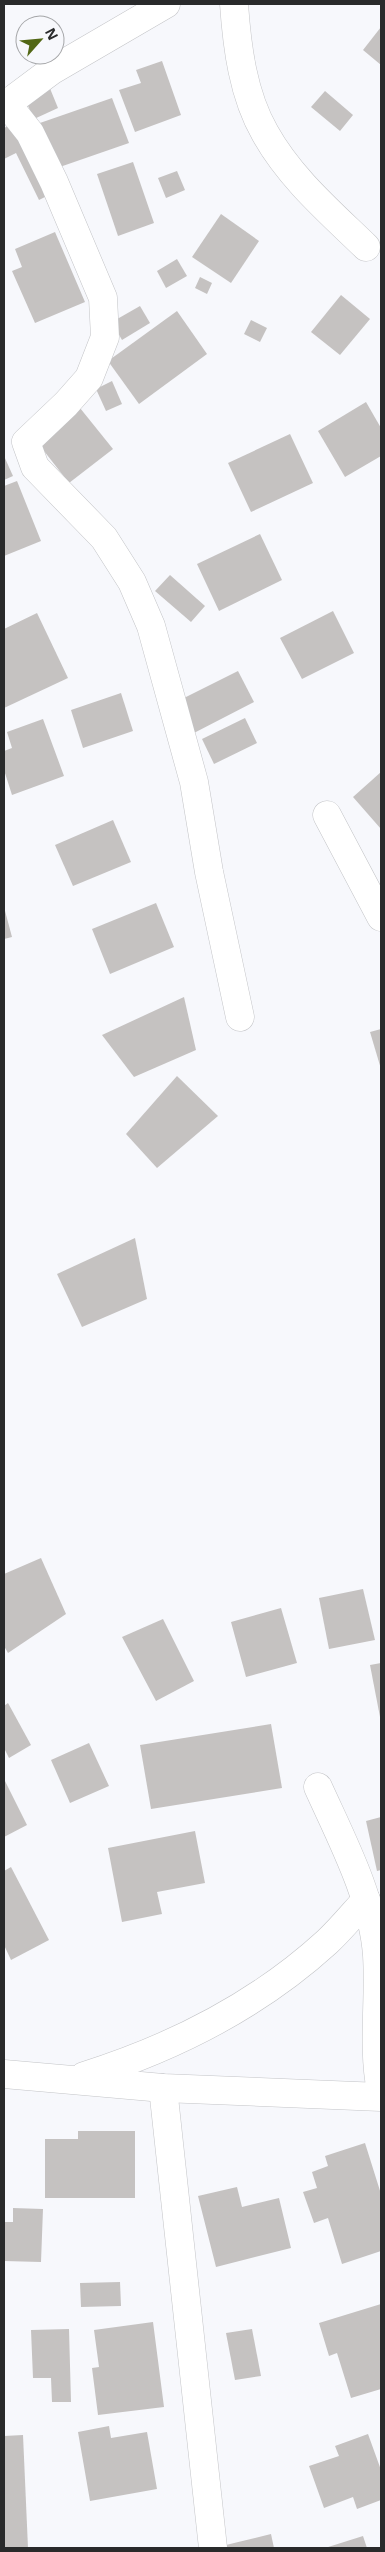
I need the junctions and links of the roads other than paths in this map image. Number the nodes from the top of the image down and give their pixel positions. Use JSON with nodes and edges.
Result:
{"nodes":[{"id":1,"x":166,"y":4,"type":"edge"},
{"id":2,"x":234,"y":4,"type":"edge"},
{"id":3,"x":5,"y":105,"type":"edge"},
{"id":4,"x":366,"y":247,"type":"dead end"},
{"id":5,"x":15,"y":442,"type":"edge"},
{"id":6,"x":327,"y":815,"type":"dead end"},
{"id":7,"x":381,"y":917,"type":"edge"},
{"id":8,"x":240,"y":1017,"type":"dead end"},
{"id":9,"x":318,"y":1787,"type":"dead end"},
{"id":10,"x":366,"y":1900,"type":"junction"},
{"id":11,"x":4,"y":2074,"type":"edge"},
{"id":12,"x":76,"y":2079,"type":"junction"},
{"id":13,"x":163,"y":2088,"type":"junction"},
{"id":14,"x":381,"y":2091,"type":"edge"},
{"id":15,"x":381,"y":2096,"type":"edge"},
{"id":16,"x":213,"y":2548,"type":"edge"}],
"edges":[{"from":1,"to":3,"type":"street"},
{"from":2,"to":4,"type":"street"},
{"from":3,"to":5,"type":"street"},
{"from":5,"to":8,"type":"street"},
{"from":6,"to":7,"type":"street"},
{"from":9,"to":10,"type":"street"},
{"from":10,"to":12,"type":"street"},
{"from":10,"to":14,"type":"street"},
{"from":11,"to":12,"type":"street"},
{"from":12,"to":13,"type":"street"},
{"from":13,"to":15,"type":"street"},
{"from":13,"to":16,"type":"street"}]}
